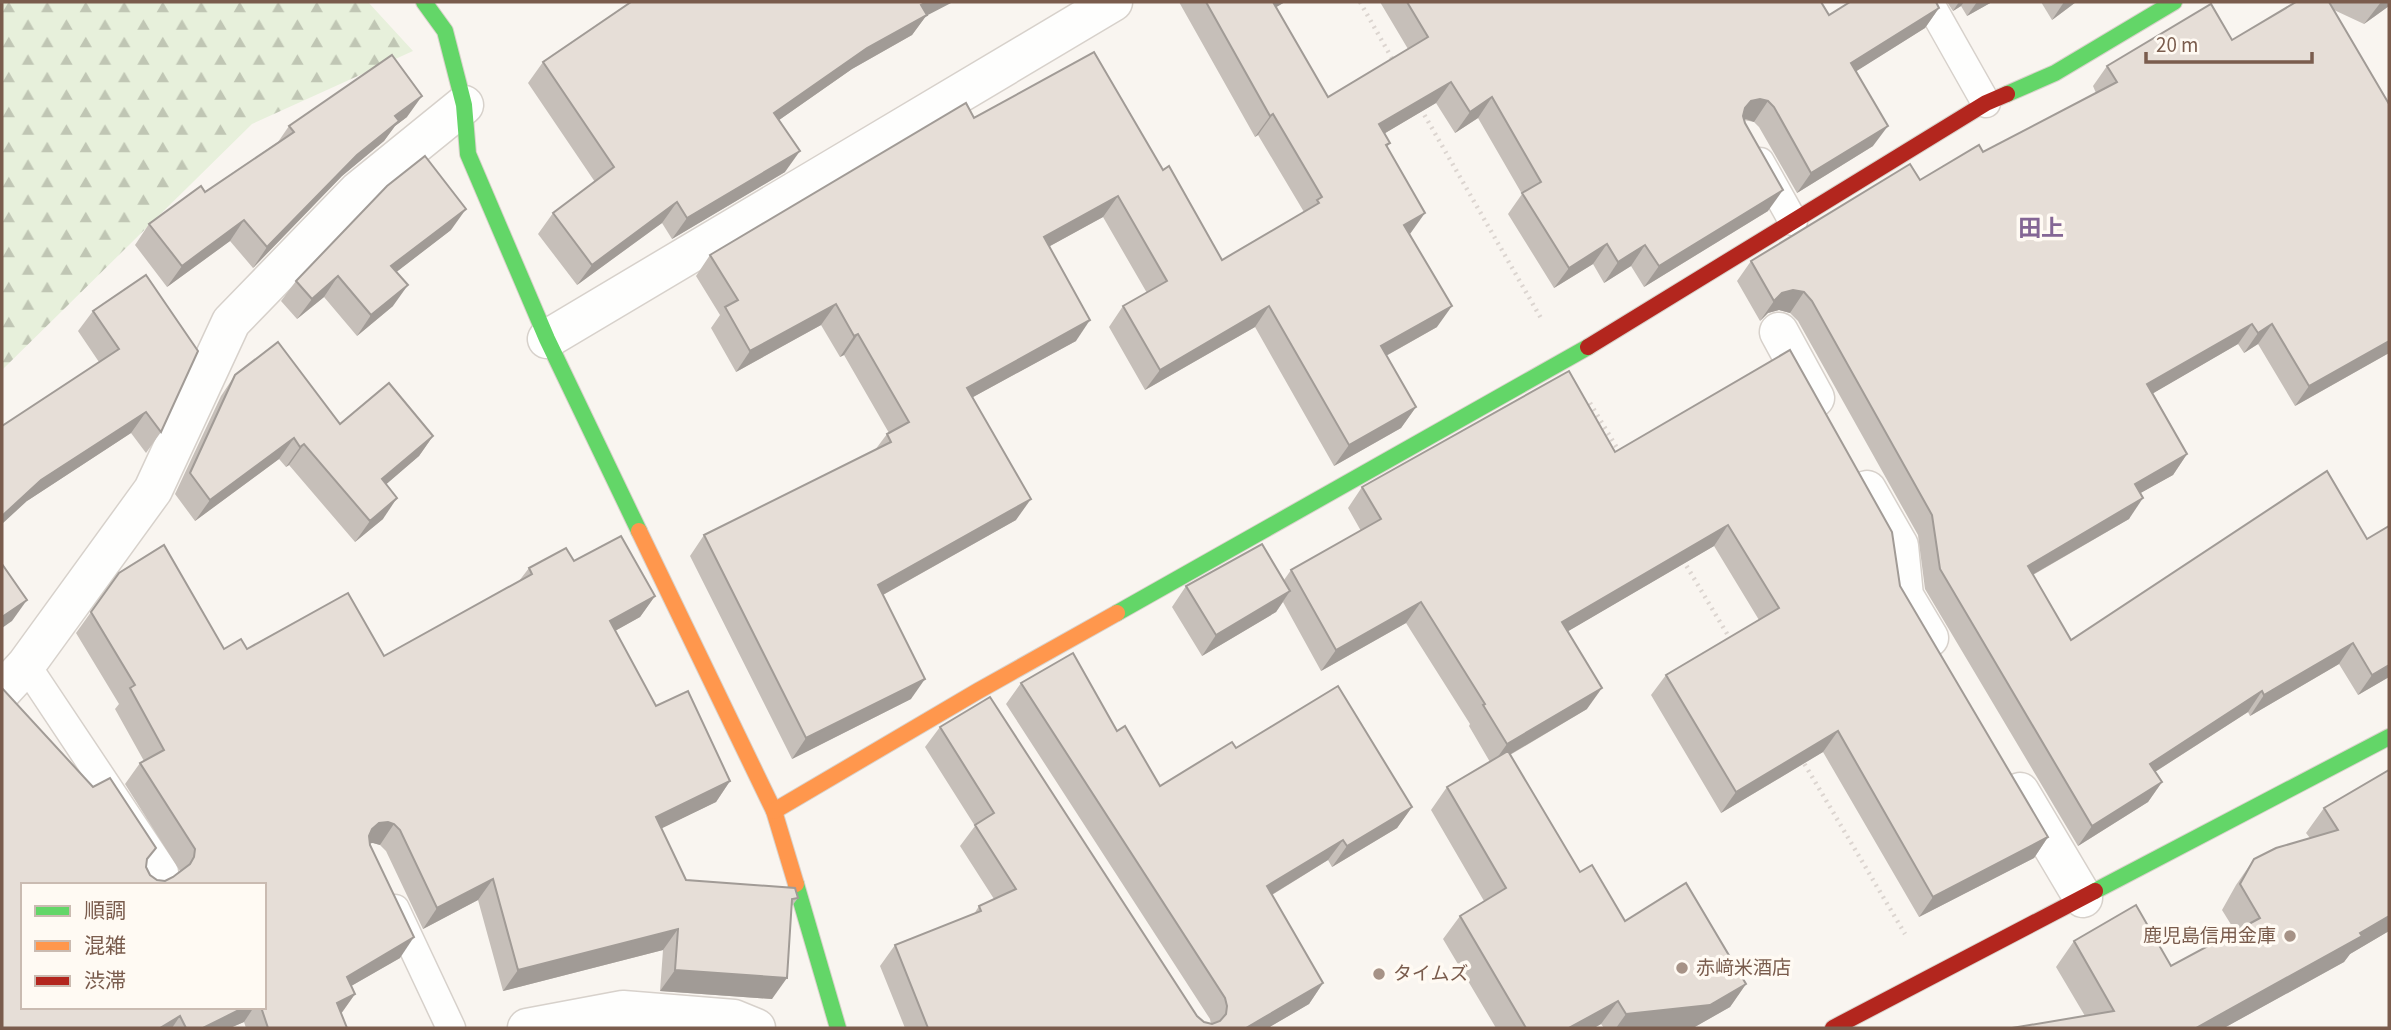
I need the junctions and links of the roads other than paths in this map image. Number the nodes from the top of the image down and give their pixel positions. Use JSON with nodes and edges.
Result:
{"nodes":[{"id":1,"x":424,"y":2,"type":"edge"},
{"id":2,"x":1113,"y":2,"type":"edge"},
{"id":3,"x":1929,"y":2,"type":"edge"},
{"id":4,"x":2174,"y":2,"type":"edge"},
{"id":5,"x":1986,"y":103,"type":"junction"},
{"id":6,"x":464,"y":105,"type":"junction"},
{"id":7,"x":1745,"y":136,"type":"edge"},
{"id":8,"x":1793,"y":221,"type":"junction"},
{"id":9,"x":1779,"y":332,"type":"dead end"},
{"id":10,"x":547,"y":339,"type":"junction"},
{"id":11,"x":1832,"y":427,"type":"edge"},
{"id":12,"x":1852,"y":463,"type":"edge"},
{"id":13,"x":1945,"y":666,"type":"edge"},
{"id":14,"x":14,"y":678,"type":"edge"},
{"id":15,"x":2389,"y":737,"type":"edge"},
{"id":16,"x":2000,"y":758,"type":"edge"},
{"id":17,"x":774,"y":811,"type":"junction"},
{"id":18,"x":150,"y":883,"type":"edge"},
{"id":19,"x":382,"y":883,"type":"edge"},
{"id":20,"x":2083,"y":898,"type":"junction"},
{"id":21,"x":451,"y":1028,"type":"edge"},
{"id":22,"x":527,"y":1028,"type":"edge"},
{"id":23,"x":756,"y":1028,"type":"edge"},
{"id":24,"x":838,"y":1028,"type":"edge"},
{"id":25,"x":1833,"y":1028,"type":"edge"}],
"edges":[{"from":1,"to":6,"type":"street"},
{"from":2,"to":10,"type":"street"},
{"from":3,"to":5,"type":"lane"},
{"from":4,"to":5,"type":"street"},
{"from":5,"to":8,"type":"street"},
{"from":6,"to":10,"type":"street"},
{"from":6,"to":14,"type":"street"},
{"from":7,"to":8,"type":"lane"},
{"from":8,"to":17,"type":"street"},
{"from":9,"to":11,"type":"street"},
{"from":10,"to":17,"type":"street"},
{"from":12,"to":13,"type":"street"},
{"from":14,"to":18,"type":"lane"},
{"from":15,"to":20,"type":"street"},
{"from":16,"to":20,"type":"street"},
{"from":17,"to":24,"type":"street"},
{"from":19,"to":21,"type":"lane"},
{"from":20,"to":25,"type":"street"},
{"from":22,"to":23,"type":"street"}]}
